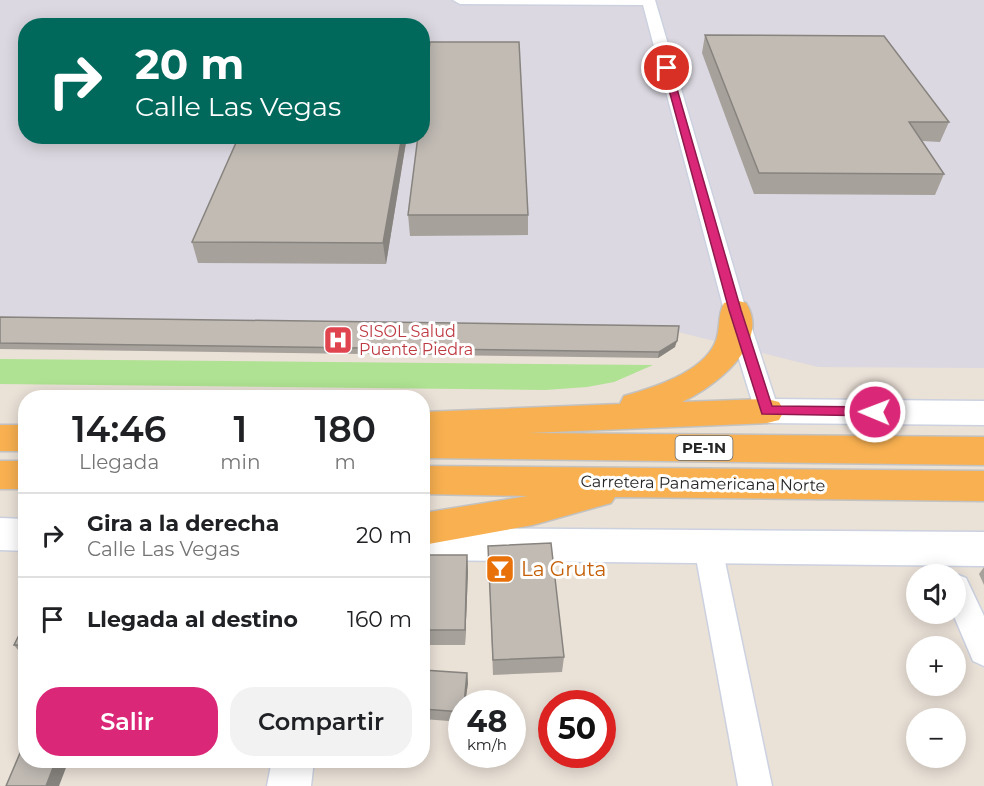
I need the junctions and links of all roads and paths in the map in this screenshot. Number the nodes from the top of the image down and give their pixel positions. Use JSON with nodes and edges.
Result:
{"nodes":[{"id":1,"x":460,"y":0,"type":"edge"},
{"id":2,"x":648,"y":1,"type":"edge"},
{"id":3,"x":735,"y":310,"type":"junction"},
{"id":4,"x":767,"y":411,"type":"junction"},
{"id":5,"x":984,"y":413,"type":"edge"},
{"id":6,"x":581,"y":417,"type":"junction"},
{"id":7,"x":430,"y":424,"type":"edge"},
{"id":8,"x":0,"y":438,"type":"edge"},
{"id":9,"x":18,"y":438,"type":"edge"},
{"id":10,"x":430,"y":444,"type":"edge"},
{"id":11,"x":984,"y":451,"type":"edge"},
{"id":12,"x":0,"y":475,"type":"edge"},
{"id":13,"x":18,"y":475,"type":"edge"},
{"id":14,"x":430,"y":480,"type":"edge"},
{"id":15,"x":634,"y":483,"type":"junction"},
{"id":16,"x":984,"y":486,"type":"edge"},
{"id":17,"x":430,"y":528,"type":"edge"},
{"id":18,"x":0,"y":534,"type":"edge"},
{"id":19,"x":18,"y":535,"type":"edge"},
{"id":20,"x":430,"y":544,"type":"edge"},
{"id":21,"x":708,"y":547,"type":"junction"},
{"id":22,"x":984,"y":549,"type":"edge"},
{"id":23,"x":944,"y":562,"type":"edge"},
{"id":24,"x":966,"y":610,"type":"edge"},
{"id":25,"x":984,"y":651,"type":"edge"},
{"id":26,"x":292,"y":768,"type":"edge"},
{"id":27,"x":289,"y":786,"type":"edge"},
{"id":28,"x":755,"y":786,"type":"edge"}],
"edges":[{"from":1,"to":2,"type":"street"},
{"from":2,"to":3,"type":"street"},
{"from":3,"to":4,"type":"street"},
{"from":3,"to":6,"type":"highway"},
{"from":4,"to":5,"type":"main road"},
{"from":4,"to":6,"type":"highway"},
{"from":6,"to":7,"type":"highway"},
{"from":8,"to":9,"type":"highway"},
{"from":10,"to":11,"type":"highway","number":"PE-1N"},
{"from":12,"to":13,"type":"highway"},
{"from":14,"to":15,"type":"highway","name":"Carretera Panamericana Norte","number":"PE-1N"},
{"from":15,"to":16,"type":"highway","name":"Carretera Panamericana Norte","number":"PE-1N"},
{"from":15,"to":17,"type":"highway"},
{"from":18,"to":19,"type":"main road"},
{"from":20,"to":21,"type":"main road"},
{"from":21,"to":23,"type":"main road"},
{"from":21,"to":28,"type":"street"},
{"from":22,"to":23,"type":"main road"},
{"from":24,"to":25,"type":"street"},
{"from":26,"to":27,"type":"street"}]}
